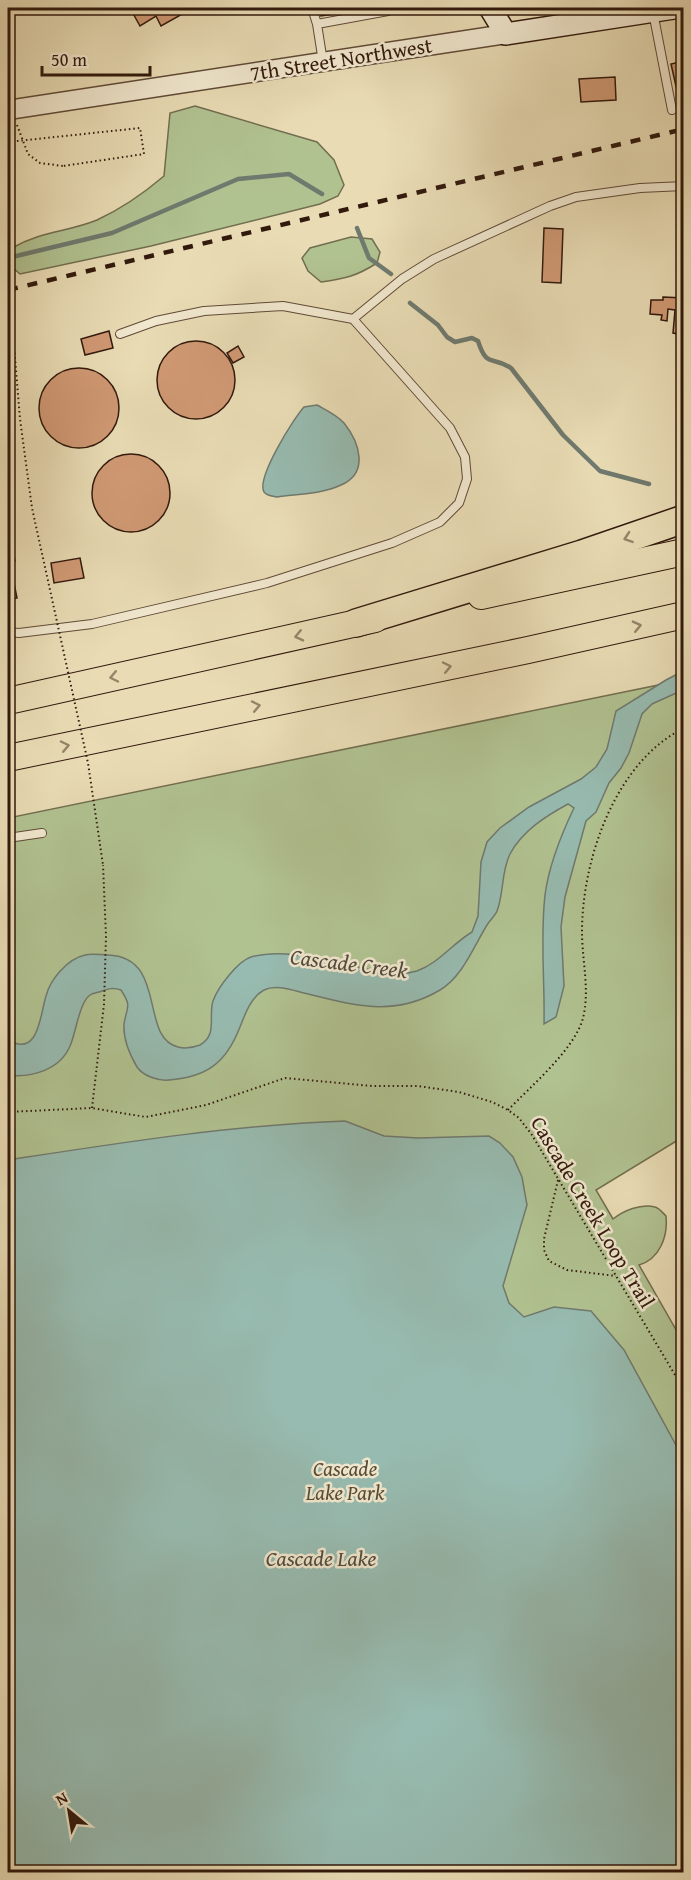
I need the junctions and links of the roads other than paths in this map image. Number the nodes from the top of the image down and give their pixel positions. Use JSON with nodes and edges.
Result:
{"nodes":[{"id":1,"x":312,"y":8,"type":"edge"},
{"id":2,"x":390,"y":8,"type":"edge"},
{"id":3,"x":490,"y":8,"type":"edge"},
{"id":4,"x":663,"y":9,"type":"edge"},
{"id":5,"x":316,"y":24,"type":"junction"},
{"id":6,"x":506,"y":34,"type":"junction"},
{"id":7,"x":323,"y":62,"type":"junction"},
{"id":8,"x":8,"y":110,"type":"edge"},
{"id":9,"x":672,"y":110,"type":"dead end"},
{"id":10,"x":684,"y":186,"type":"edge"},
{"id":11,"x":353,"y":319,"type":"junction"},
{"id":12,"x":120,"y":334,"type":"dead end"},
{"id":13,"x":684,"y":519,"type":"edge"},
{"id":14,"x":684,"y":552,"type":"edge"},
{"id":15,"x":684,"y":615,"type":"edge"},
{"id":16,"x":356,"y":623,"type":"junction"},
{"id":17,"x":8,"y":632,"type":"edge"},
{"id":18,"x":8,"y":701,"type":"edge"},
{"id":19,"x":8,"y":758,"type":"edge"},
{"id":20,"x":42,"y":833,"type":"dead end"},
{"id":21,"x":8,"y":838,"type":"edge"}],
"edges":[{"from":1,"to":5,"type":"lane"},
{"from":2,"to":5,"type":"lane"},
{"from":3,"to":6,"type":"main road"},
{"from":4,"to":6,"type":"main road","name":"7th Street Northwest"},
{"from":4,"to":9,"type":"lane"},
{"from":5,"to":7,"type":"lane"},
{"from":6,"to":7,"type":"street","name":"7th Street Northwest"},
{"from":7,"to":8,"type":"street","name":"7th Street Northwest"},
{"from":10,"to":11,"type":"lane"},
{"from":11,"to":12,"type":"lane"},
{"from":11,"to":17,"type":"lane"},
{"from":13,"to":16,"type":"highway","one_way":true},
{"from":14,"to":16,"type":"highway"},
{"from":19,"to":15,"type":"highway","one_way":true},
{"from":16,"to":18,"type":"highway","one_way":true},
{"from":20,"to":21,"type":"lane"}]}
